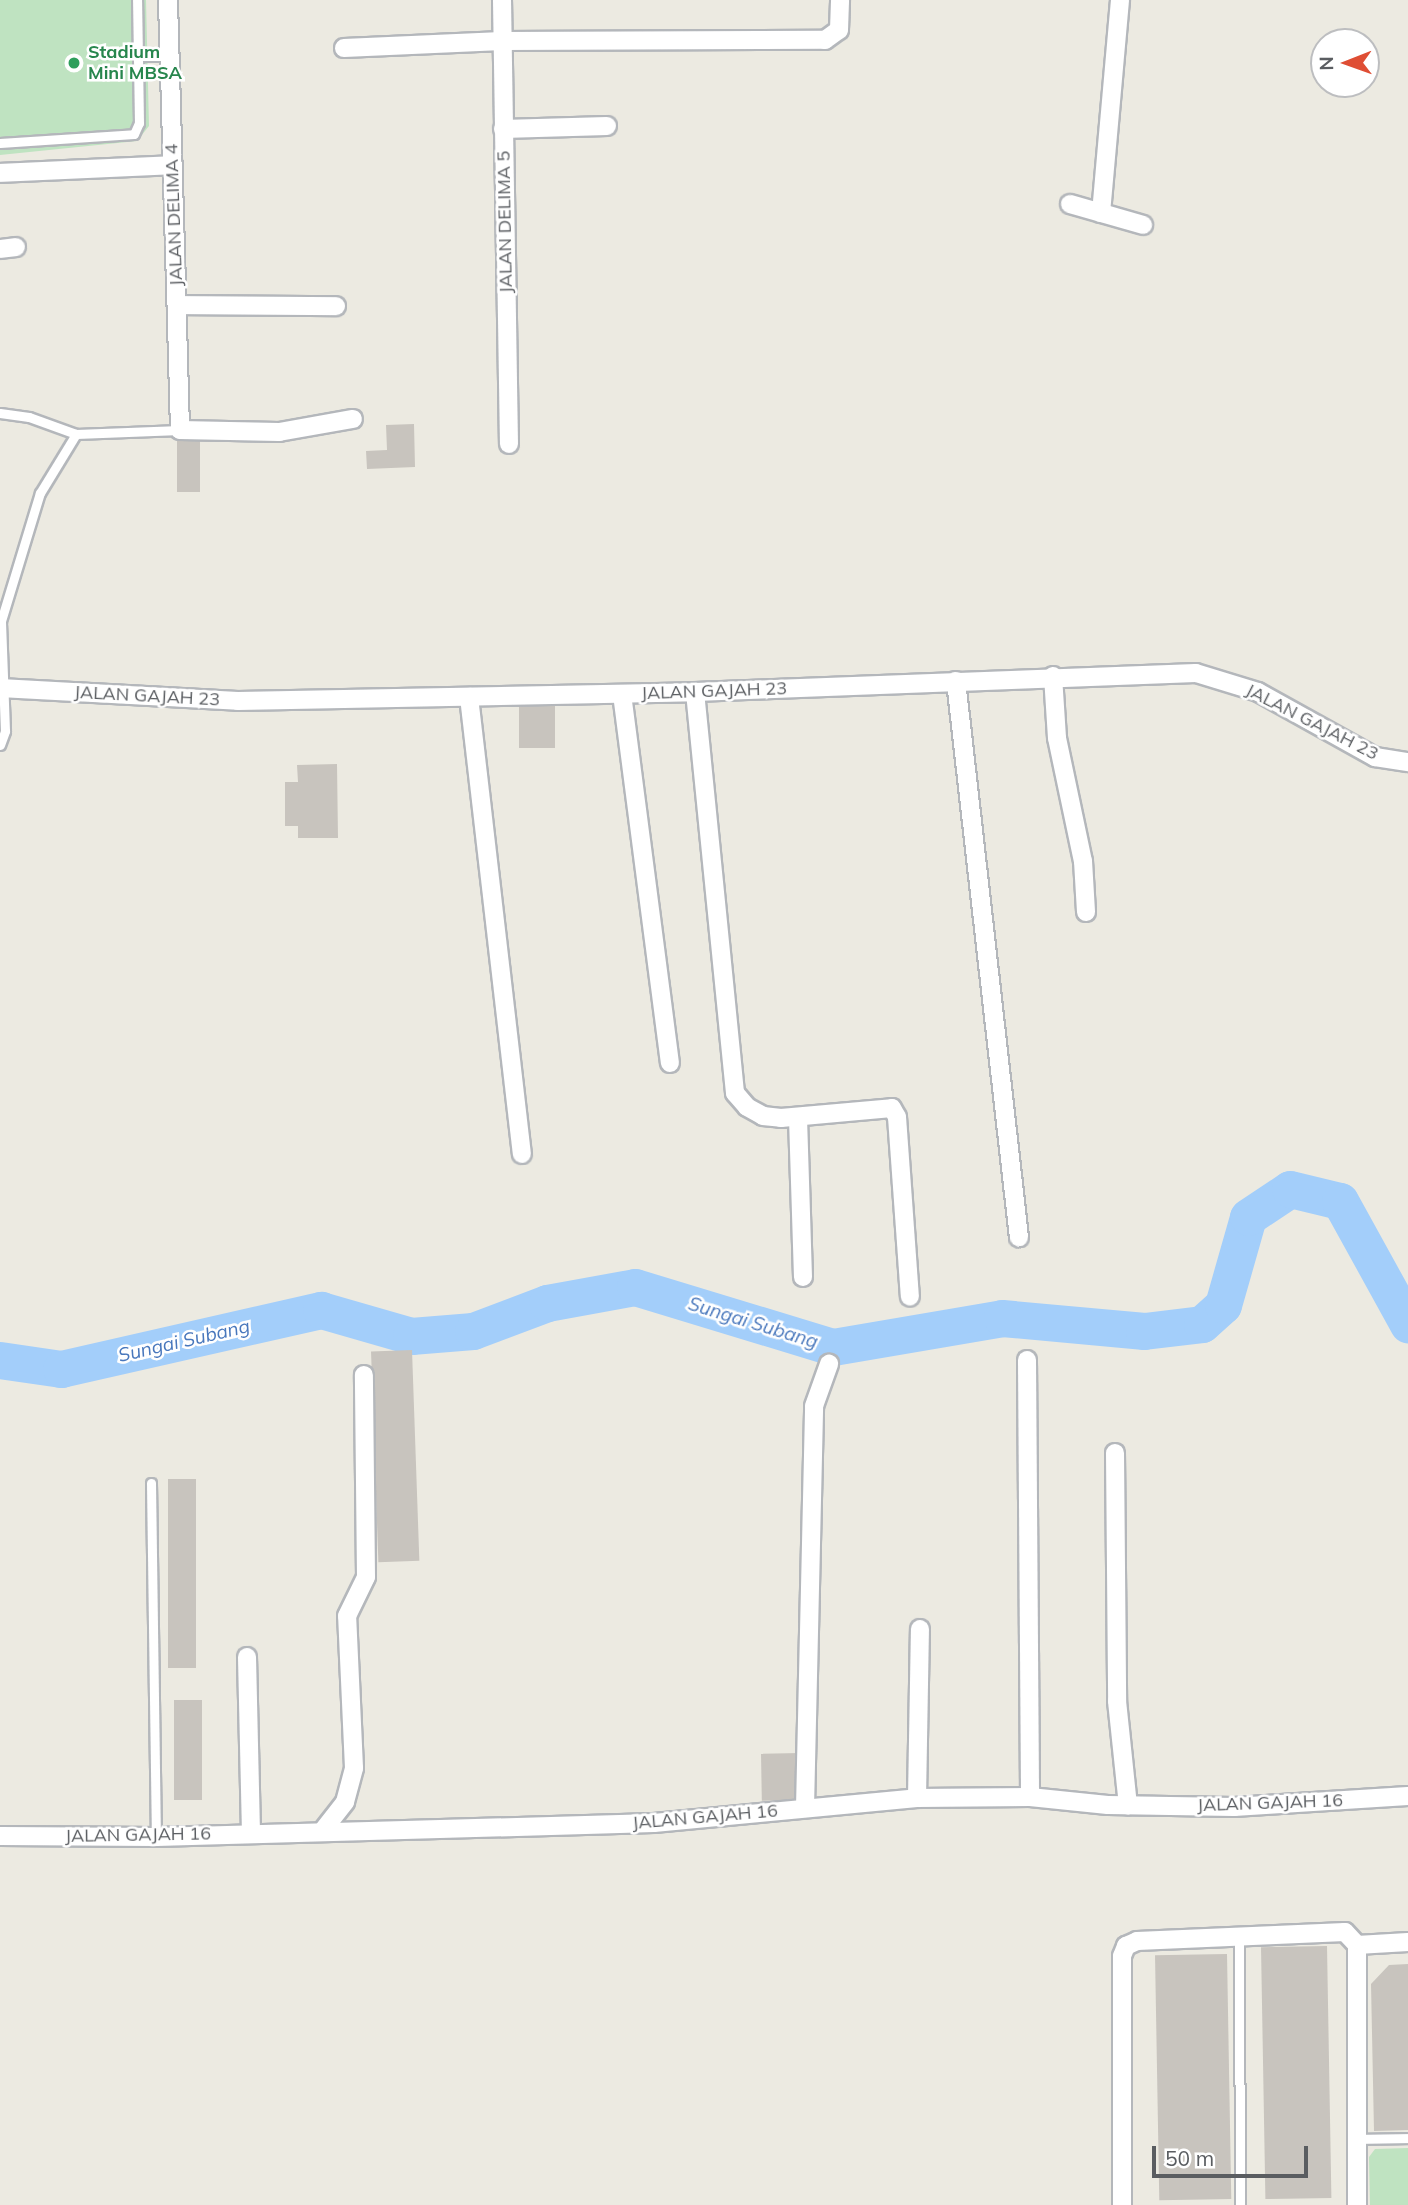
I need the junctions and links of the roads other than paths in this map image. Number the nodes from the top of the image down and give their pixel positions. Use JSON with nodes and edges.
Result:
{"nodes":[{"id":1,"x":137,"y":0,"type":"edge"},
{"id":2,"x":168,"y":0,"type":"edge"},
{"id":3,"x":502,"y":0,"type":"edge"},
{"id":4,"x":840,"y":0,"type":"edge"},
{"id":5,"x":1120,"y":0,"type":"edge"},
{"id":6,"x":502,"y":41,"type":"junction"},
{"id":7,"x":344,"y":48,"type":"dead end"},
{"id":8,"x":138,"y":56,"type":"junction"},
{"id":9,"x":170,"y":56,"type":"junction"},
{"id":10,"x":607,"y":126,"type":"dead end"},
{"id":11,"x":503,"y":128,"type":"junction"},
{"id":12,"x":0,"y":143,"type":"edge"},
{"id":13,"x":173,"y":165,"type":"junction"},
{"id":14,"x":0,"y":173,"type":"edge"},
{"id":15,"x":1070,"y":204,"type":"dead end"},
{"id":16,"x":1101,"y":213,"type":"junction"},
{"id":17,"x":1143,"y":225,"type":"dead end"},
{"id":18,"x":177,"y":305,"type":"junction"},
{"id":19,"x":336,"y":306,"type":"dead end"},
{"id":20,"x":0,"y":413,"type":"edge"},
{"id":21,"x":353,"y":419,"type":"dead end"},
{"id":22,"x":180,"y":430,"type":"junction"},
{"id":23,"x":76,"y":434,"type":"junction"},
{"id":24,"x":509,"y":444,"type":"dead end"},
{"id":25,"x":1053,"y":676,"type":"junction"},
{"id":26,"x":956,"y":681,"type":"junction"},
{"id":27,"x":2,"y":688,"type":"edge"},
{"id":28,"x":695,"y":692,"type":"junction"},
{"id":29,"x":622,"y":694,"type":"junction"},
{"id":30,"x":469,"y":697,"type":"junction"},
{"id":31,"x":0,"y":745,"type":"edge"},
{"id":32,"x":1408,"y":762,"type":"edge"},
{"id":33,"x":1086,"y":912,"type":"dead end"},
{"id":34,"x":670,"y":1063,"type":"dead end"},
{"id":35,"x":798,"y":1118,"type":"junction"},
{"id":36,"x":522,"y":1154,"type":"dead end"},
{"id":37,"x":1018,"y":1237,"type":"dead end"},
{"id":38,"x":803,"y":1277,"type":"dead end"},
{"id":39,"x":910,"y":1297,"type":"dead end"},
{"id":40,"x":1027,"y":1360,"type":"dead end"},
{"id":41,"x":828,"y":1364,"type":"dead end"},
{"id":42,"x":364,"y":1376,"type":"dead end"},
{"id":43,"x":1115,"y":1453,"type":"dead end"},
{"id":44,"x":151,"y":1482,"type":"dead end"},
{"id":45,"x":920,"y":1629,"type":"dead end"},
{"id":46,"x":247,"y":1657,"type":"dead end"},
{"id":47,"x":1408,"y":1796,"type":"edge"},
{"id":48,"x":1030,"y":1797,"type":"junction"},
{"id":49,"x":917,"y":1798,"type":"junction"},
{"id":50,"x":1128,"y":1805,"type":"junction"},
{"id":51,"x":805,"y":1808,"type":"junction"},
{"id":52,"x":324,"y":1829,"type":"junction"},
{"id":53,"x":251,"y":1832,"type":"junction"},
{"id":54,"x":0,"y":1836,"type":"edge"},
{"id":55,"x":156,"y":1837,"type":"junction"},
{"id":56,"x":1239,"y":1938,"type":"junction"},
{"id":57,"x":1408,"y":1942,"type":"edge"},
{"id":58,"x":1357,"y":1945,"type":"junction"},
{"id":59,"x":1408,"y":2138,"type":"edge"},
{"id":60,"x":1358,"y":2140,"type":"junction"},
{"id":61,"x":1122,"y":2205,"type":"edge"},
{"id":62,"x":1240,"y":2205,"type":"edge"},
{"id":63,"x":1357,"y":2205,"type":"edge"}],
"edges":[{"from":1,"to":8,"type":"lane"},
{"from":2,"to":9,"type":"street","name":"JALAN DELIMA 4"},
{"from":3,"to":6,"type":"street","name":"JALAN DELIMA 5"},
{"from":4,"to":6,"type":"street"},
{"from":5,"to":16,"type":"street"},
{"from":6,"to":7,"type":"street"},
{"from":6,"to":11,"type":"street","name":"JALAN DELIMA 5"},
{"from":8,"to":9,"type":"lane"},
{"from":8,"to":12,"type":"lane"},
{"from":9,"to":13,"type":"street","name":"JALAN DELIMA 4"},
{"from":10,"to":11,"type":"street"},
{"from":11,"to":24,"type":"street","name":"JALAN DELIMA 5"},
{"from":13,"to":14,"type":"street"},
{"from":13,"to":18,"type":"street","name":"JALAN DELIMA 4"},
{"from":15,"to":16,"type":"street"},
{"from":16,"to":17,"type":"street"},
{"from":18,"to":19,"type":"street"},
{"from":18,"to":22,"type":"street","name":"JALAN DELIMA 4"},
{"from":20,"to":23,"type":"lane"},
{"from":21,"to":22,"type":"street"},
{"from":22,"to":23,"type":"lane"},
{"from":23,"to":27,"type":"lane"},
{"from":25,"to":26,"type":"street","name":"JALAN GAJAH 23"},
{"from":25,"to":32,"type":"street","name":"JALAN GAJAH 23"},
{"from":25,"to":33,"type":"street"},
{"from":26,"to":28,"type":"street","name":"JALAN GAJAH 23"},
{"from":26,"to":37,"type":"street"},
{"from":27,"to":30,"type":"street","name":"JALAN GAJAH 23"},
{"from":27,"to":31,"type":"lane"},
{"from":28,"to":29,"type":"street","name":"JALAN GAJAH 23"},
{"from":28,"to":35,"type":"street"},
{"from":29,"to":30,"type":"street","name":"JALAN GAJAH 23"},
{"from":29,"to":34,"type":"street"},
{"from":30,"to":36,"type":"street"},
{"from":35,"to":38,"type":"street"},
{"from":35,"to":39,"type":"street"},
{"from":40,"to":48,"type":"street"},
{"from":41,"to":51,"type":"street"},
{"from":42,"to":52,"type":"street"},
{"from":43,"to":50,"type":"street"},
{"from":44,"to":55,"type":"lane"},
{"from":45,"to":49,"type":"street"},
{"from":46,"to":53,"type":"street"},
{"from":47,"to":50,"type":"street","name":"JALAN GAJAH 16"},
{"from":48,"to":49,"type":"street","name":"JALAN GAJAH 16"},
{"from":48,"to":50,"type":"street","name":"JALAN GAJAH 16"},
{"from":49,"to":51,"type":"street","name":"JALAN GAJAH 16"},
{"from":51,"to":52,"type":"street","name":"JALAN GAJAH 16"},
{"from":52,"to":53,"type":"street","name":"JALAN GAJAH 16"},
{"from":53,"to":55,"type":"street","name":"JALAN GAJAH 16"},
{"from":54,"to":55,"type":"street","name":"JALAN GAJAH 16"},
{"from":56,"to":58,"type":"street"},
{"from":56,"to":61,"type":"street"},
{"from":56,"to":62,"type":"lane"},
{"from":57,"to":58,"type":"street"},
{"from":58,"to":60,"type":"street"},
{"from":59,"to":60,"type":"lane"},
{"from":60,"to":63,"type":"street"}]}
